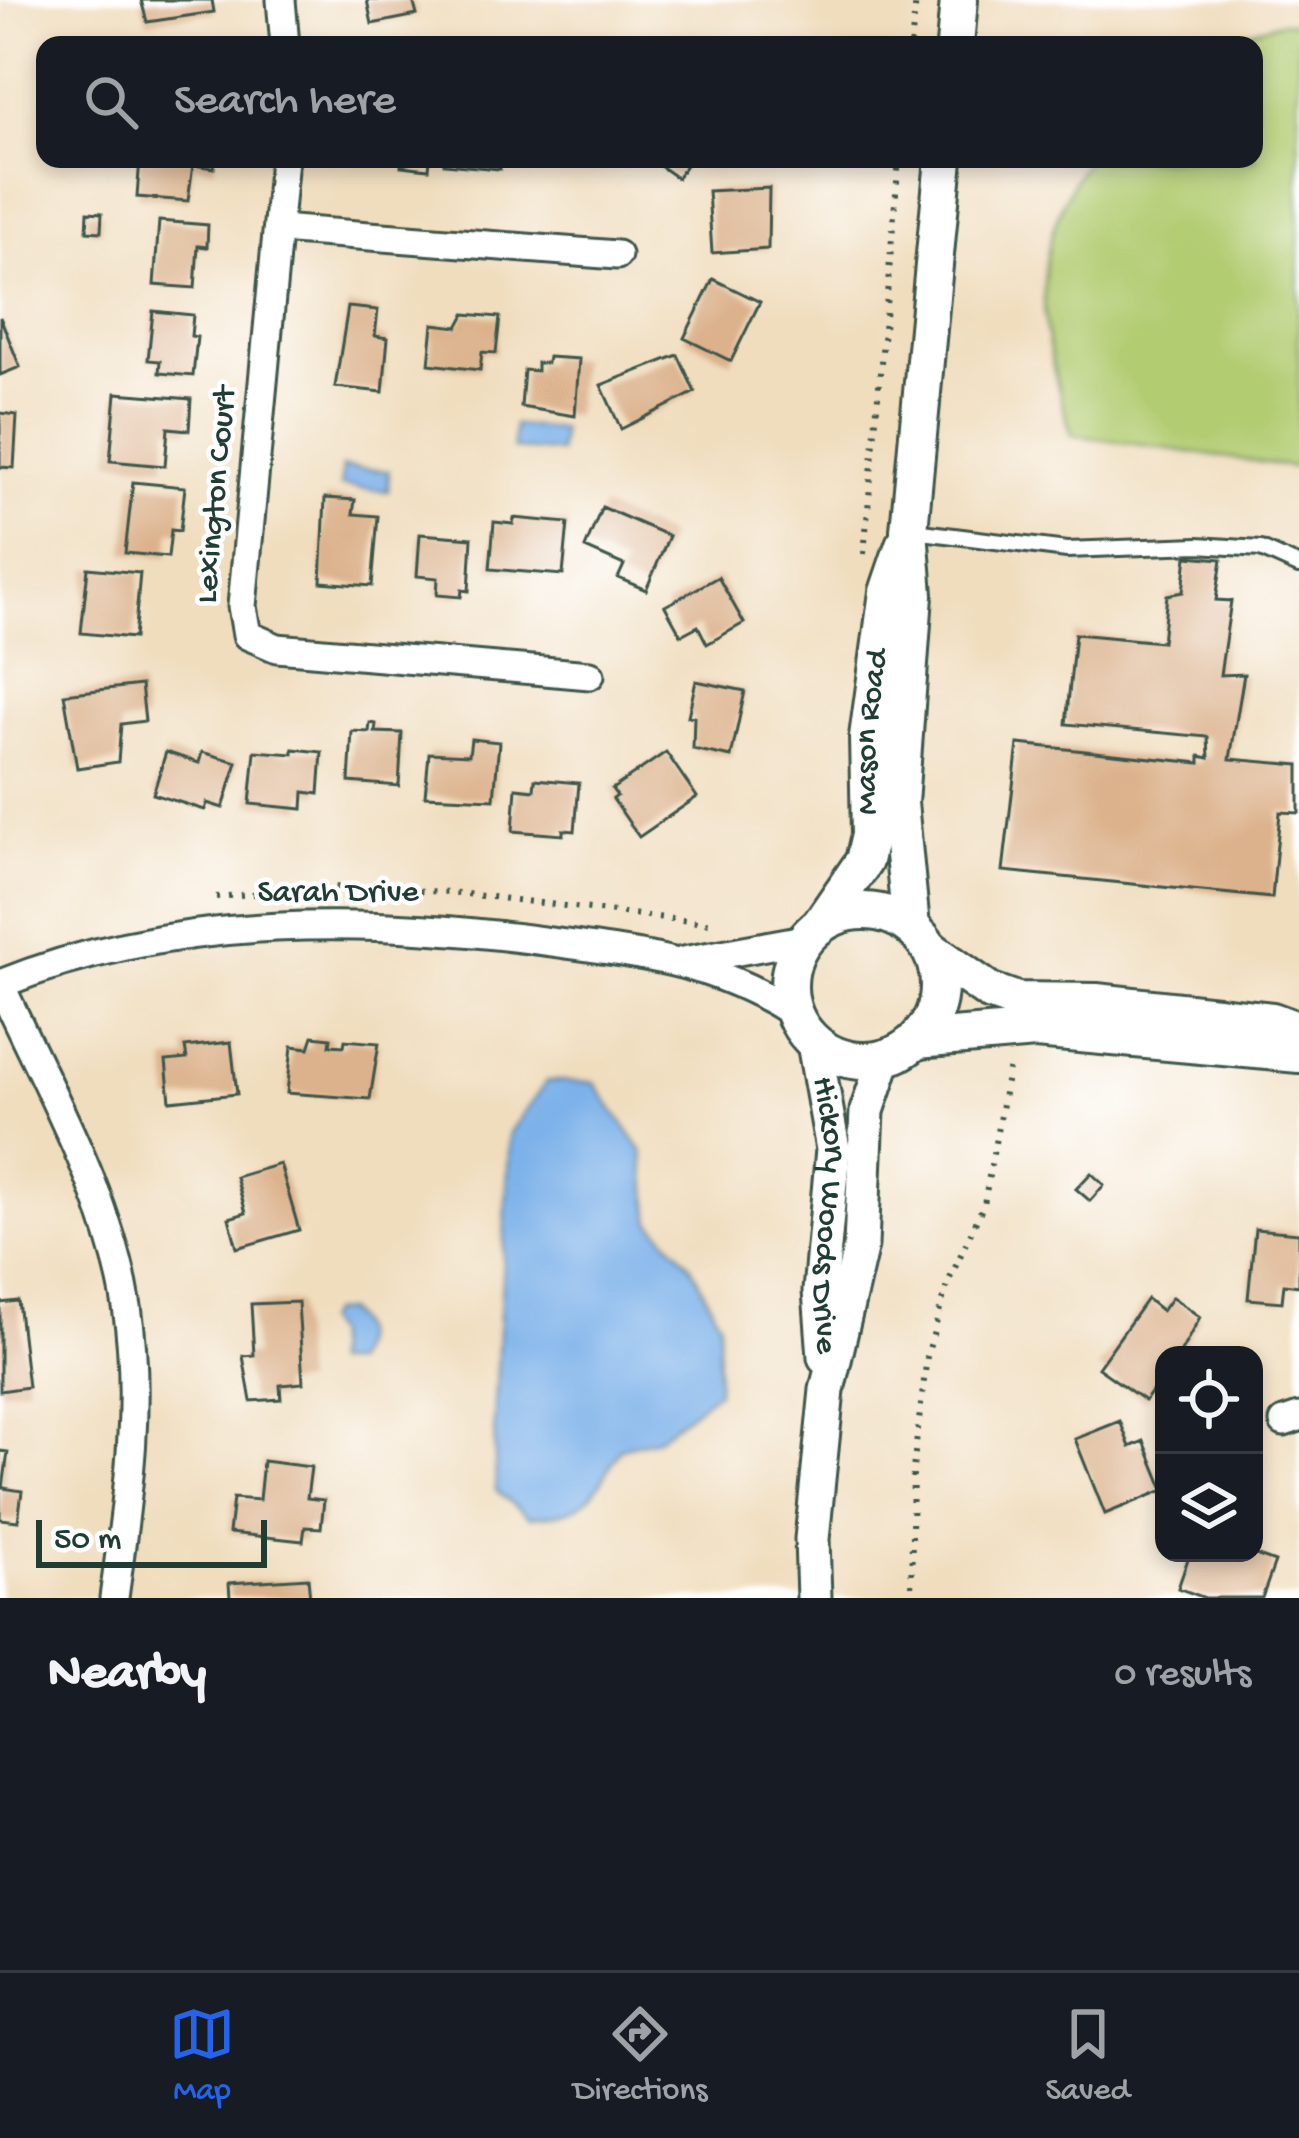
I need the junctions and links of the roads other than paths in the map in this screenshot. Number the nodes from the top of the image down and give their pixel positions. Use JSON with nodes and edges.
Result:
{"nodes":[{"id":1,"x":281,"y":0,"type":"edge"},
{"id":2,"x":959,"y":0,"type":"edge"},
{"id":3,"x":284,"y":36,"type":"edge"},
{"id":4,"x":956,"y":36,"type":"edge"},
{"id":5,"x":283,"y":168,"type":"edge"},
{"id":6,"x":943,"y":168,"type":"edge"},
{"id":7,"x":279,"y":229,"type":"junction"},
{"id":8,"x":617,"y":255,"type":"dead end"},
{"id":9,"x":909,"y":530,"type":"junction"},
{"id":10,"x":1299,"y":566,"type":"edge"},
{"id":11,"x":590,"y":674,"type":"dead end"},
{"id":12,"x":813,"y":931,"type":"junction"},
{"id":13,"x":921,"y":938,"type":"junction"},
{"id":14,"x":683,"y":961,"type":"junction"},
{"id":15,"x":0,"y":984,"type":"edge"},
{"id":16,"x":792,"y":1012,"type":"junction"},
{"id":17,"x":1299,"y":1030,"type":"edge"},
{"id":18,"x":814,"y":1043,"type":"junction"},
{"id":19,"x":901,"y":1049,"type":"junction"},
{"id":20,"x":1299,"y":1054,"type":"edge"},
{"id":21,"x":827,"y":1390,"type":"junction"},
{"id":22,"x":114,"y":1598,"type":"edge"},
{"id":23,"x":814,"y":1598,"type":"edge"}],
"edges":[{"from":1,"to":3,"type":"street"},
{"from":2,"to":4,"type":"main road"},
{"from":5,"to":7,"type":"street","name":"Lexington Court"},
{"from":6,"to":9,"type":"main road","name":"Mason Road"},
{"from":7,"to":8,"type":"street"},
{"from":7,"to":11,"type":"street","name":"Lexington Court"},
{"from":9,"to":10,"type":"lane"},
{"from":9,"to":12,"type":"main road","name":"Mason Road"},
{"from":9,"to":13,"type":"main road","name":"Mason Road"},
{"from":12,"to":13,"type":"main road"},
{"from":12,"to":14,"type":"street","name":"Sarah Drive"},
{"from":12,"to":16,"type":"main road"},
{"from":13,"to":17,"type":"main road"},
{"from":13,"to":19,"type":"main road"},
{"from":14,"to":15,"type":"street","name":"Sarah Drive"},
{"from":14,"to":16,"type":"street","name":"Sarah Drive"},
{"from":15,"to":22,"type":"street"},
{"from":16,"to":18,"type":"main road"},
{"from":18,"to":19,"type":"main road"},
{"from":18,"to":21,"type":"street","name":"Hickory Woods Drive"},
{"from":19,"to":20,"type":"main road"},
{"from":19,"to":21,"type":"street","name":"Hickory Woods Drive"},
{"from":21,"to":23,"type":"street","name":"Hickory Woods Drive"}]}
